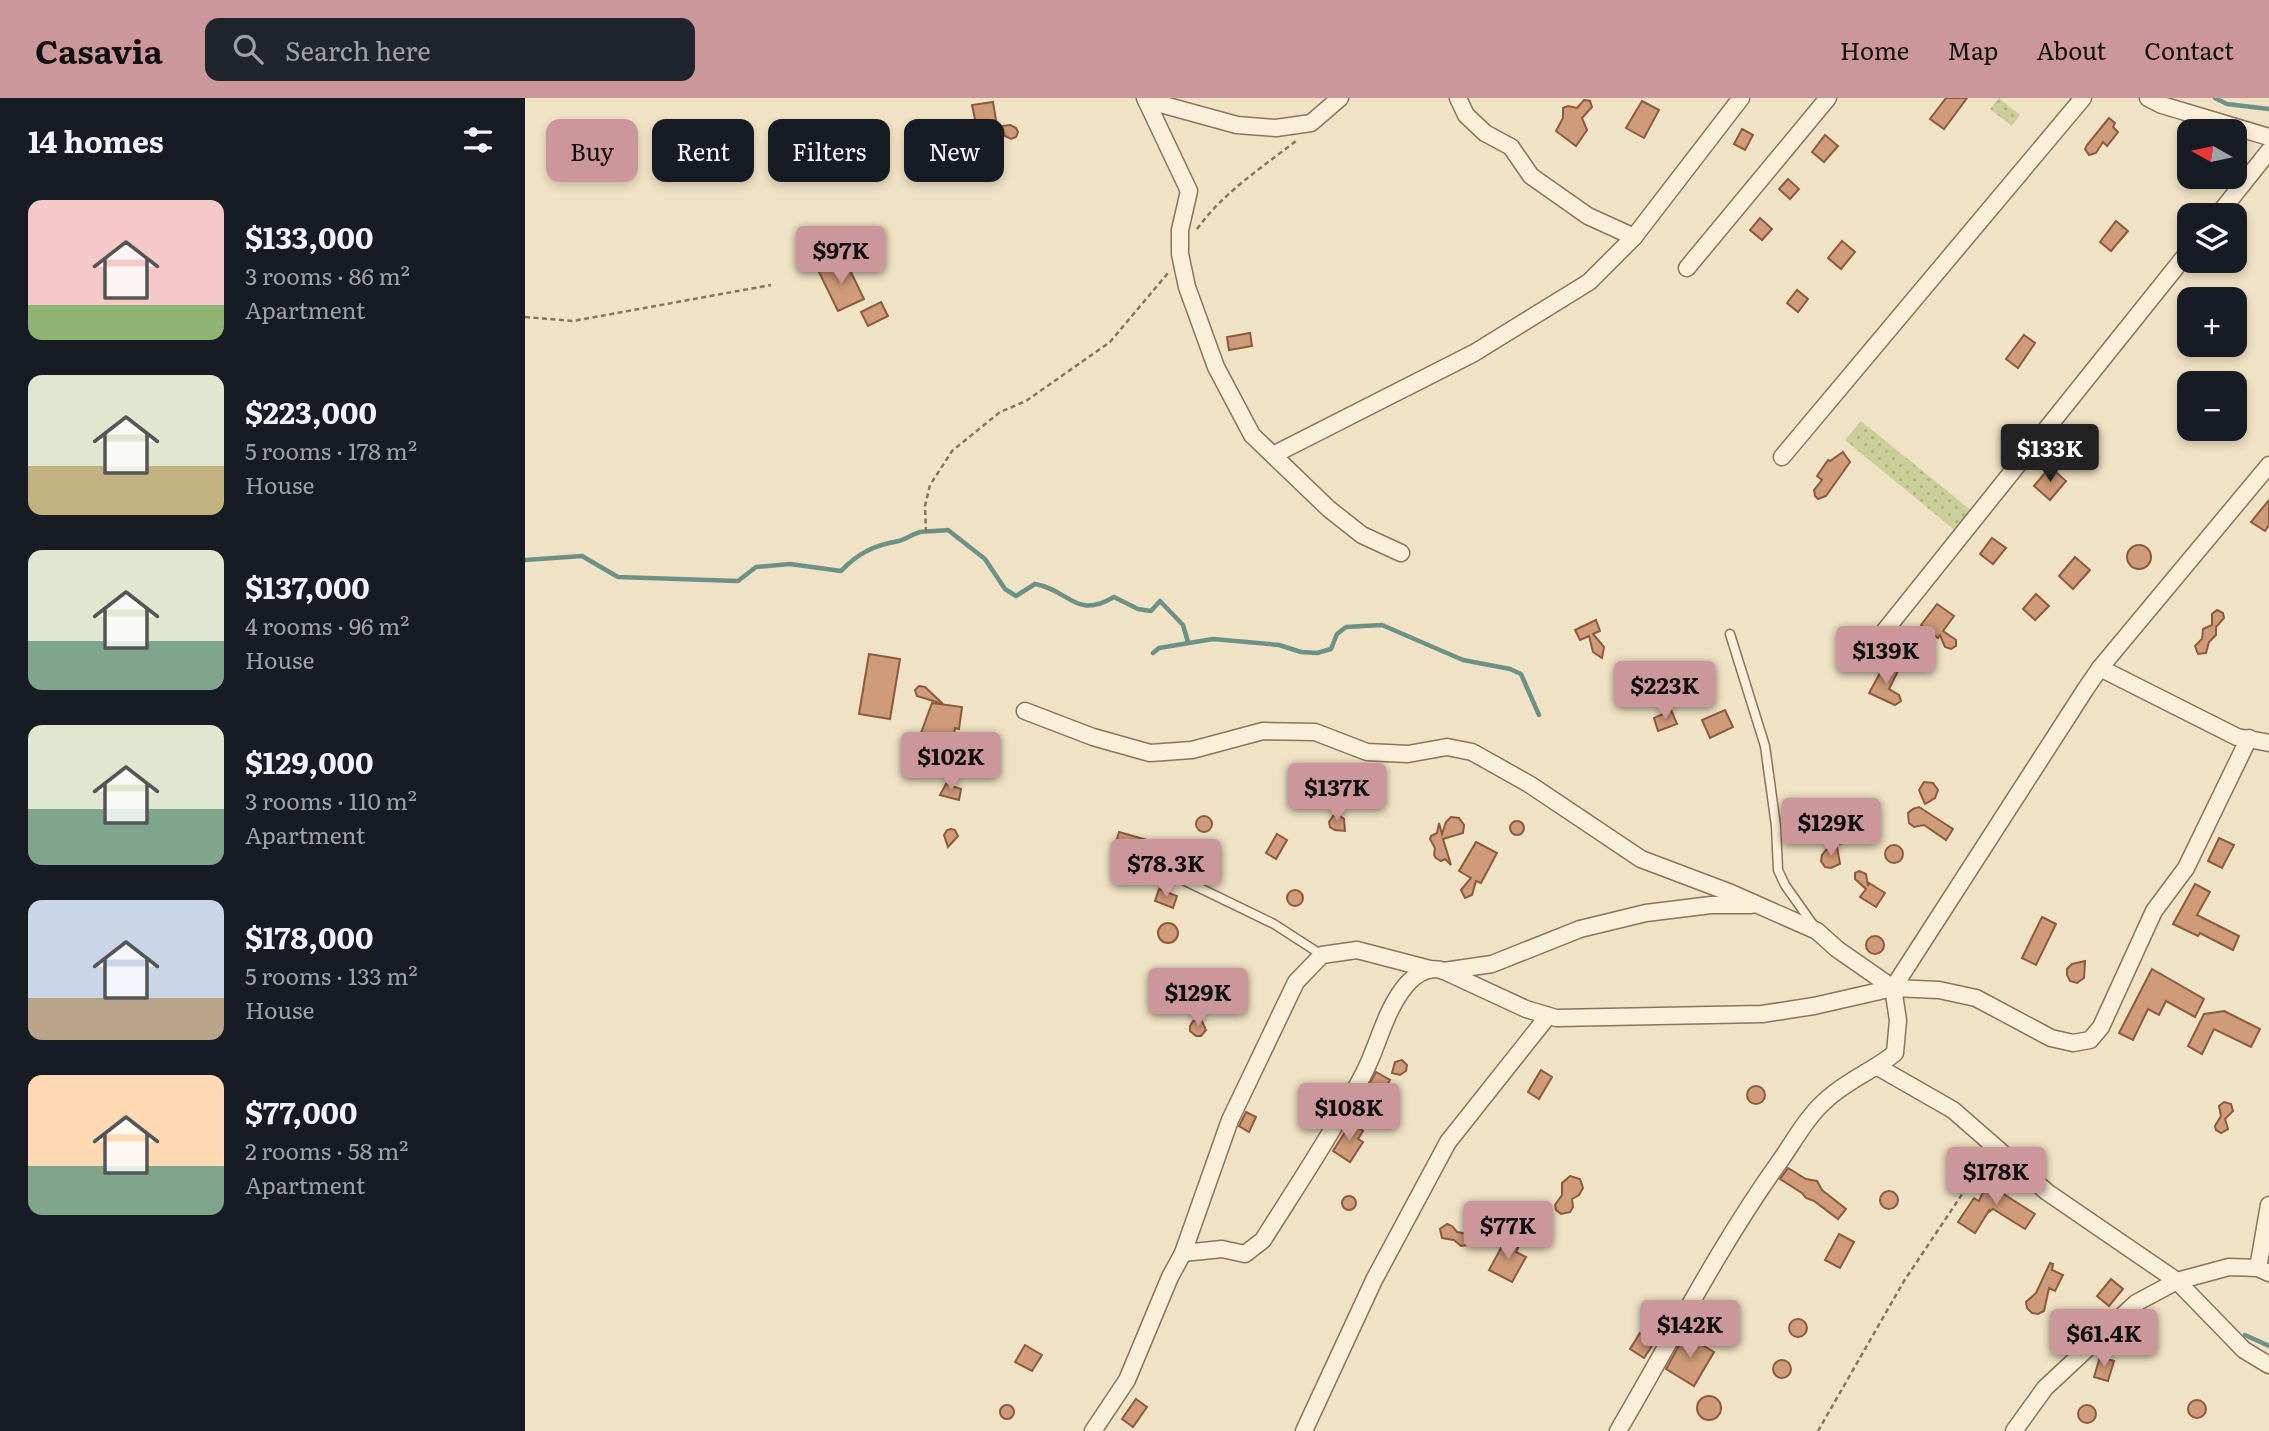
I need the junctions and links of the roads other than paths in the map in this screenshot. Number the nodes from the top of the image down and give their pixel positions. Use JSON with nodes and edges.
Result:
{"nodes":[{"id":1,"x":1340,"y":98,"type":"edge"},
{"id":2,"x":1458,"y":98,"type":"edge"},
{"id":3,"x":1741,"y":98,"type":"edge"},
{"id":4,"x":1828,"y":98,"type":"edge"},
{"id":5,"x":2083,"y":98,"type":"edge"},
{"id":6,"x":2148,"y":98,"type":"edge"},
{"id":7,"x":1146,"y":99,"type":"edge"},
{"id":8,"x":2269,"y":137,"type":"edge"},
{"id":9,"x":2269,"y":152,"type":"edge"},
{"id":10,"x":2228,"y":203,"type":"edge"},
{"id":11,"x":1635,"y":237,"type":"junction"},
{"id":12,"x":2177,"y":266,"type":"edge"},
{"id":13,"x":1687,"y":268,"type":"dead end"},
{"id":14,"x":1273,"y":455,"type":"junction"},
{"id":15,"x":1782,"y":457,"type":"dead end"},
{"id":16,"x":2269,"y":465,"type":"edge"},
{"id":17,"x":1401,"y":553,"type":"dead end"},
{"id":18,"x":1730,"y":634,"type":"dead end"},
{"id":19,"x":1879,"y":638,"type":"dead end"},
{"id":20,"x":2100,"y":668,"type":"junction"},
{"id":21,"x":1025,"y":711,"type":"dead end"},
{"id":22,"x":2249,"y":738,"type":"junction"},
{"id":23,"x":2269,"y":743,"type":"edge"},
{"id":24,"x":1179,"y":878,"type":"dead end"},
{"id":25,"x":1757,"y":905,"type":"junction"},
{"id":26,"x":1817,"y":931,"type":"junction"},
{"id":27,"x":1322,"y":955,"type":"junction"},
{"id":28,"x":1437,"y":970,"type":"junction"},
{"id":29,"x":1893,"y":988,"type":"junction"},
{"id":30,"x":1548,"y":1016,"type":"junction"},
{"id":31,"x":1878,"y":1067,"type":"junction"},
{"id":32,"x":2269,"y":1205,"type":"edge"},
{"id":33,"x":1183,"y":1253,"type":"junction"},
{"id":34,"x":2264,"y":1270,"type":"edge"},
{"id":35,"x":2177,"y":1281,"type":"junction"},
{"id":36,"x":2269,"y":1365,"type":"edge"},
{"id":37,"x":1093,"y":1431,"type":"edge"},
{"id":38,"x":1304,"y":1431,"type":"edge"},
{"id":39,"x":1618,"y":1431,"type":"edge"},
{"id":40,"x":2014,"y":1431,"type":"edge"}],
"edges":[{"from":1,"to":7,"type":"street"},
{"from":2,"to":11,"type":"street"},
{"from":3,"to":11,"type":"street"},
{"from":4,"to":13,"type":"street"},
{"from":5,"to":15,"type":"street"},
{"from":6,"to":8,"type":"street"},
{"from":7,"to":14,"type":"street"},
{"from":9,"to":10,"type":"street"},
{"from":11,"to":14,"type":"street"},
{"from":12,"to":19,"type":"street"},
{"from":14,"to":17,"type":"street"},
{"from":16,"to":20,"type":"street"},
{"from":18,"to":26,"type":"lane"},
{"from":20,"to":22,"type":"street"},
{"from":20,"to":29,"type":"street"},
{"from":21,"to":25,"type":"street"},
{"from":22,"to":23,"type":"street"},
{"from":22,"to":29,"type":"street"},
{"from":24,"to":27,"type":"lane"},
{"from":25,"to":26,"type":"street"},
{"from":25,"to":28,"type":"street"},
{"from":26,"to":29,"type":"street"},
{"from":27,"to":28,"type":"street"},
{"from":27,"to":33,"type":"street"},
{"from":28,"to":30,"type":"street"},
{"from":28,"to":33,"type":"street"},
{"from":29,"to":30,"type":"street"},
{"from":29,"to":31,"type":"street"},
{"from":30,"to":38,"type":"street"},
{"from":31,"to":35,"type":"street"},
{"from":31,"to":39,"type":"street"},
{"from":32,"to":34,"type":"street"},
{"from":33,"to":37,"type":"street"},
{"from":34,"to":35,"type":"street"},
{"from":35,"to":36,"type":"street"},
{"from":35,"to":40,"type":"street"}]}
